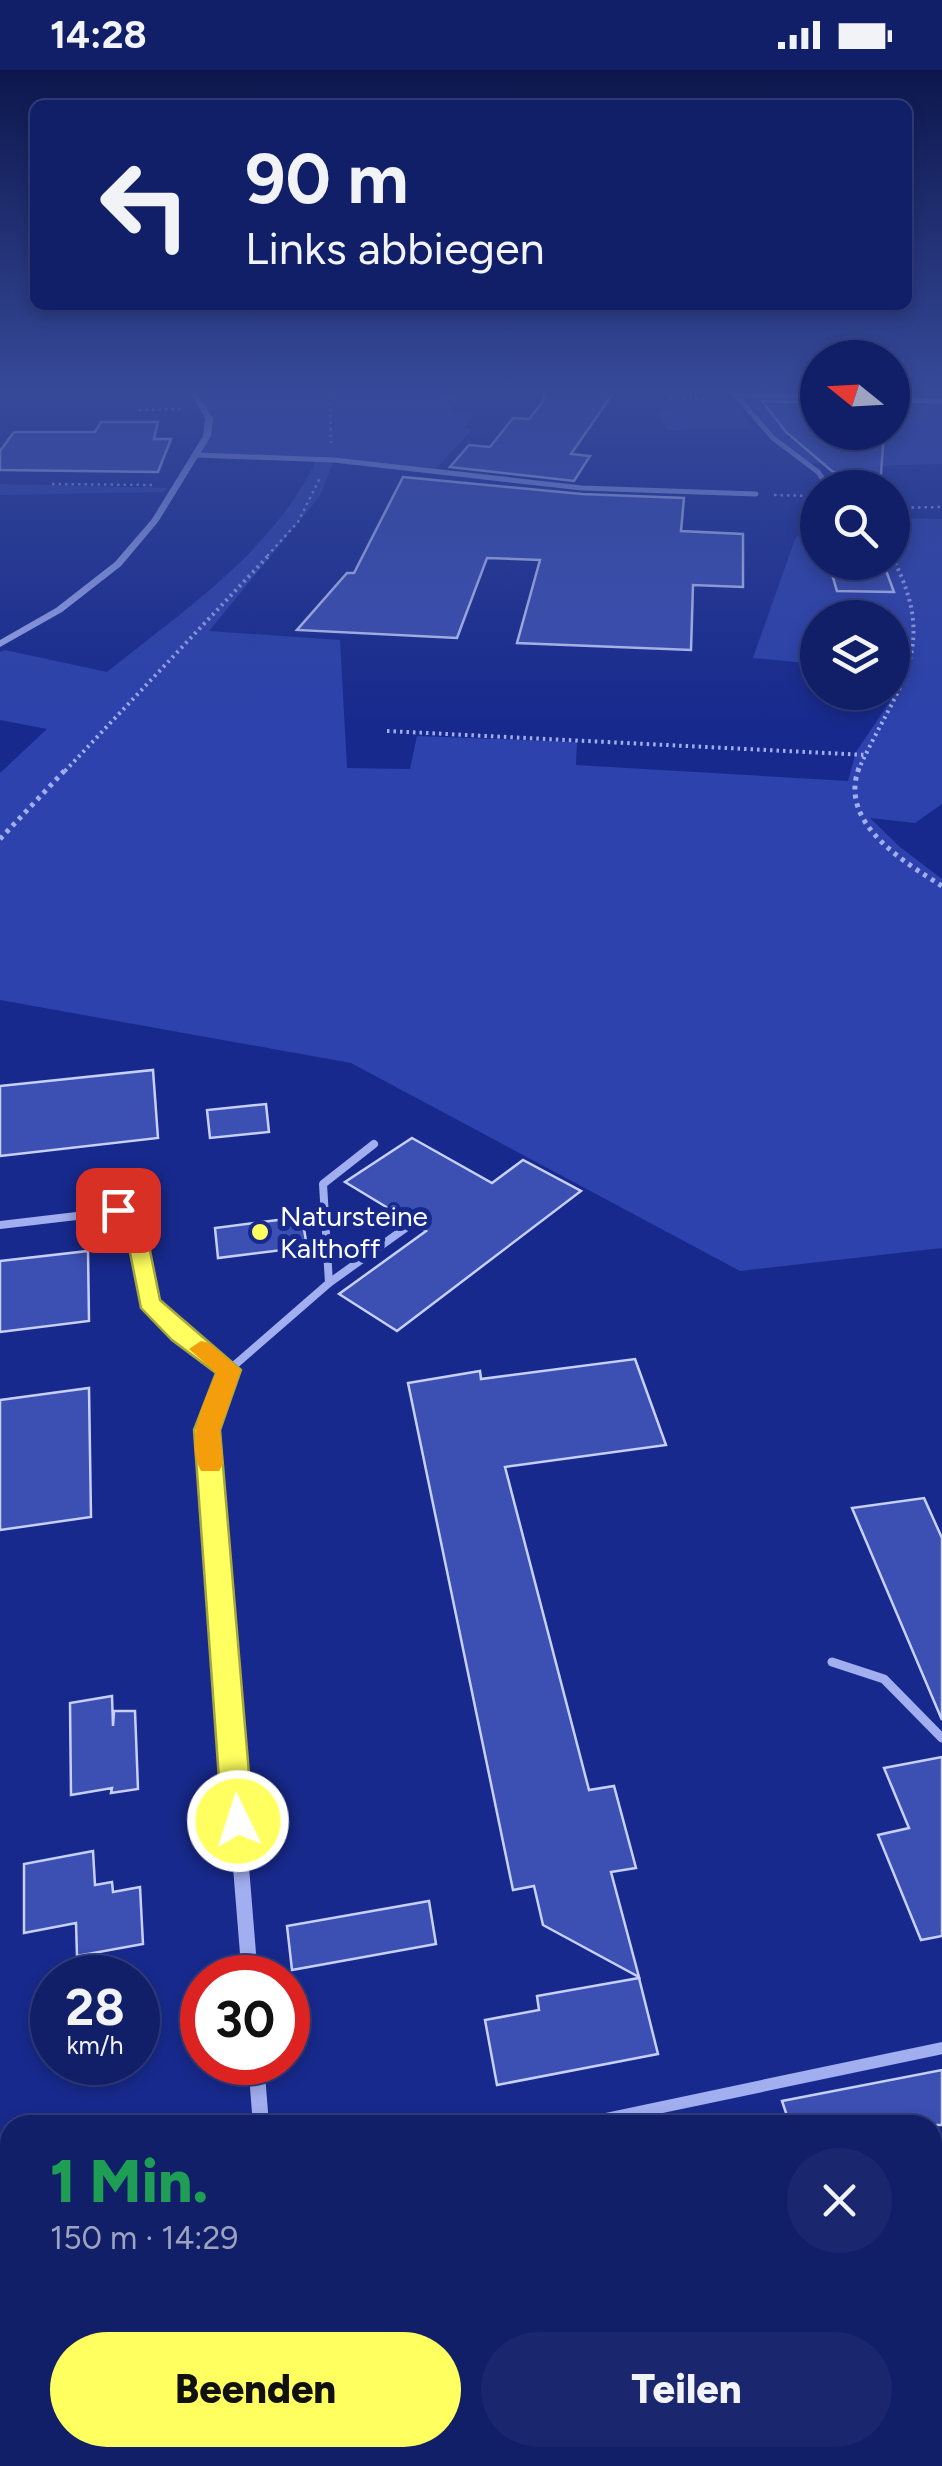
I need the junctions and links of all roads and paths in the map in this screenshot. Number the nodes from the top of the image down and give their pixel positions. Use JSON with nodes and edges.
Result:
{"nodes":[{"id":1,"x":165,"y":501,"type":"edge"},
{"id":2,"x":308,"y":501,"type":"edge"},
{"id":3,"x":942,"y":507,"type":"edge"},
{"id":4,"x":910,"y":508,"type":"edge"},
{"id":5,"x":902,"y":580,"type":"edge"},
{"id":6,"x":0,"y":644,"type":"edge"},
{"id":7,"x":387,"y":731,"type":"dead end"},
{"id":8,"x":866,"y":754,"type":"junction"},
{"id":9,"x":0,"y":838,"type":"edge"},
{"id":10,"x":942,"y":886,"type":"edge"},
{"id":11,"x":374,"y":1144,"type":"dead end"},
{"id":12,"x":0,"y":1224,"type":"edge"},
{"id":13,"x":406,"y":1226,"type":"dead end"},
{"id":14,"x":329,"y":1284,"type":"junction"},
{"id":15,"x":229,"y":1370,"type":"junction"},
{"id":16,"x":832,"y":1662,"type":"dead end"},
{"id":17,"x":942,"y":1738,"type":"edge"},
{"id":18,"x":248,"y":1955,"type":"edge"},
{"id":19,"x":942,"y":2048,"type":"edge"},
{"id":20,"x":258,"y":2085,"type":"edge"},
{"id":21,"x":260,"y":2115,"type":"edge"},
{"id":22,"x":624,"y":2115,"type":"edge"}],
"edges":[{"from":1,"to":6,"type":"street"},
{"from":2,"to":9,"type":"path"},
{"from":3,"to":4,"type":"path"},
{"from":5,"to":8,"type":"path"},
{"from":7,"to":8,"type":"path"},
{"from":8,"to":10,"type":"path"},
{"from":11,"to":14,"type":"lane"},
{"from":12,"to":15,"type":"lane"},
{"from":13,"to":14,"type":"lane"},
{"from":14,"to":15,"type":"lane"},
{"from":15,"to":18,"type":"street"},
{"from":16,"to":17,"type":"lane"},
{"from":19,"to":22,"type":"lane"},
{"from":20,"to":21,"type":"street"}]}
